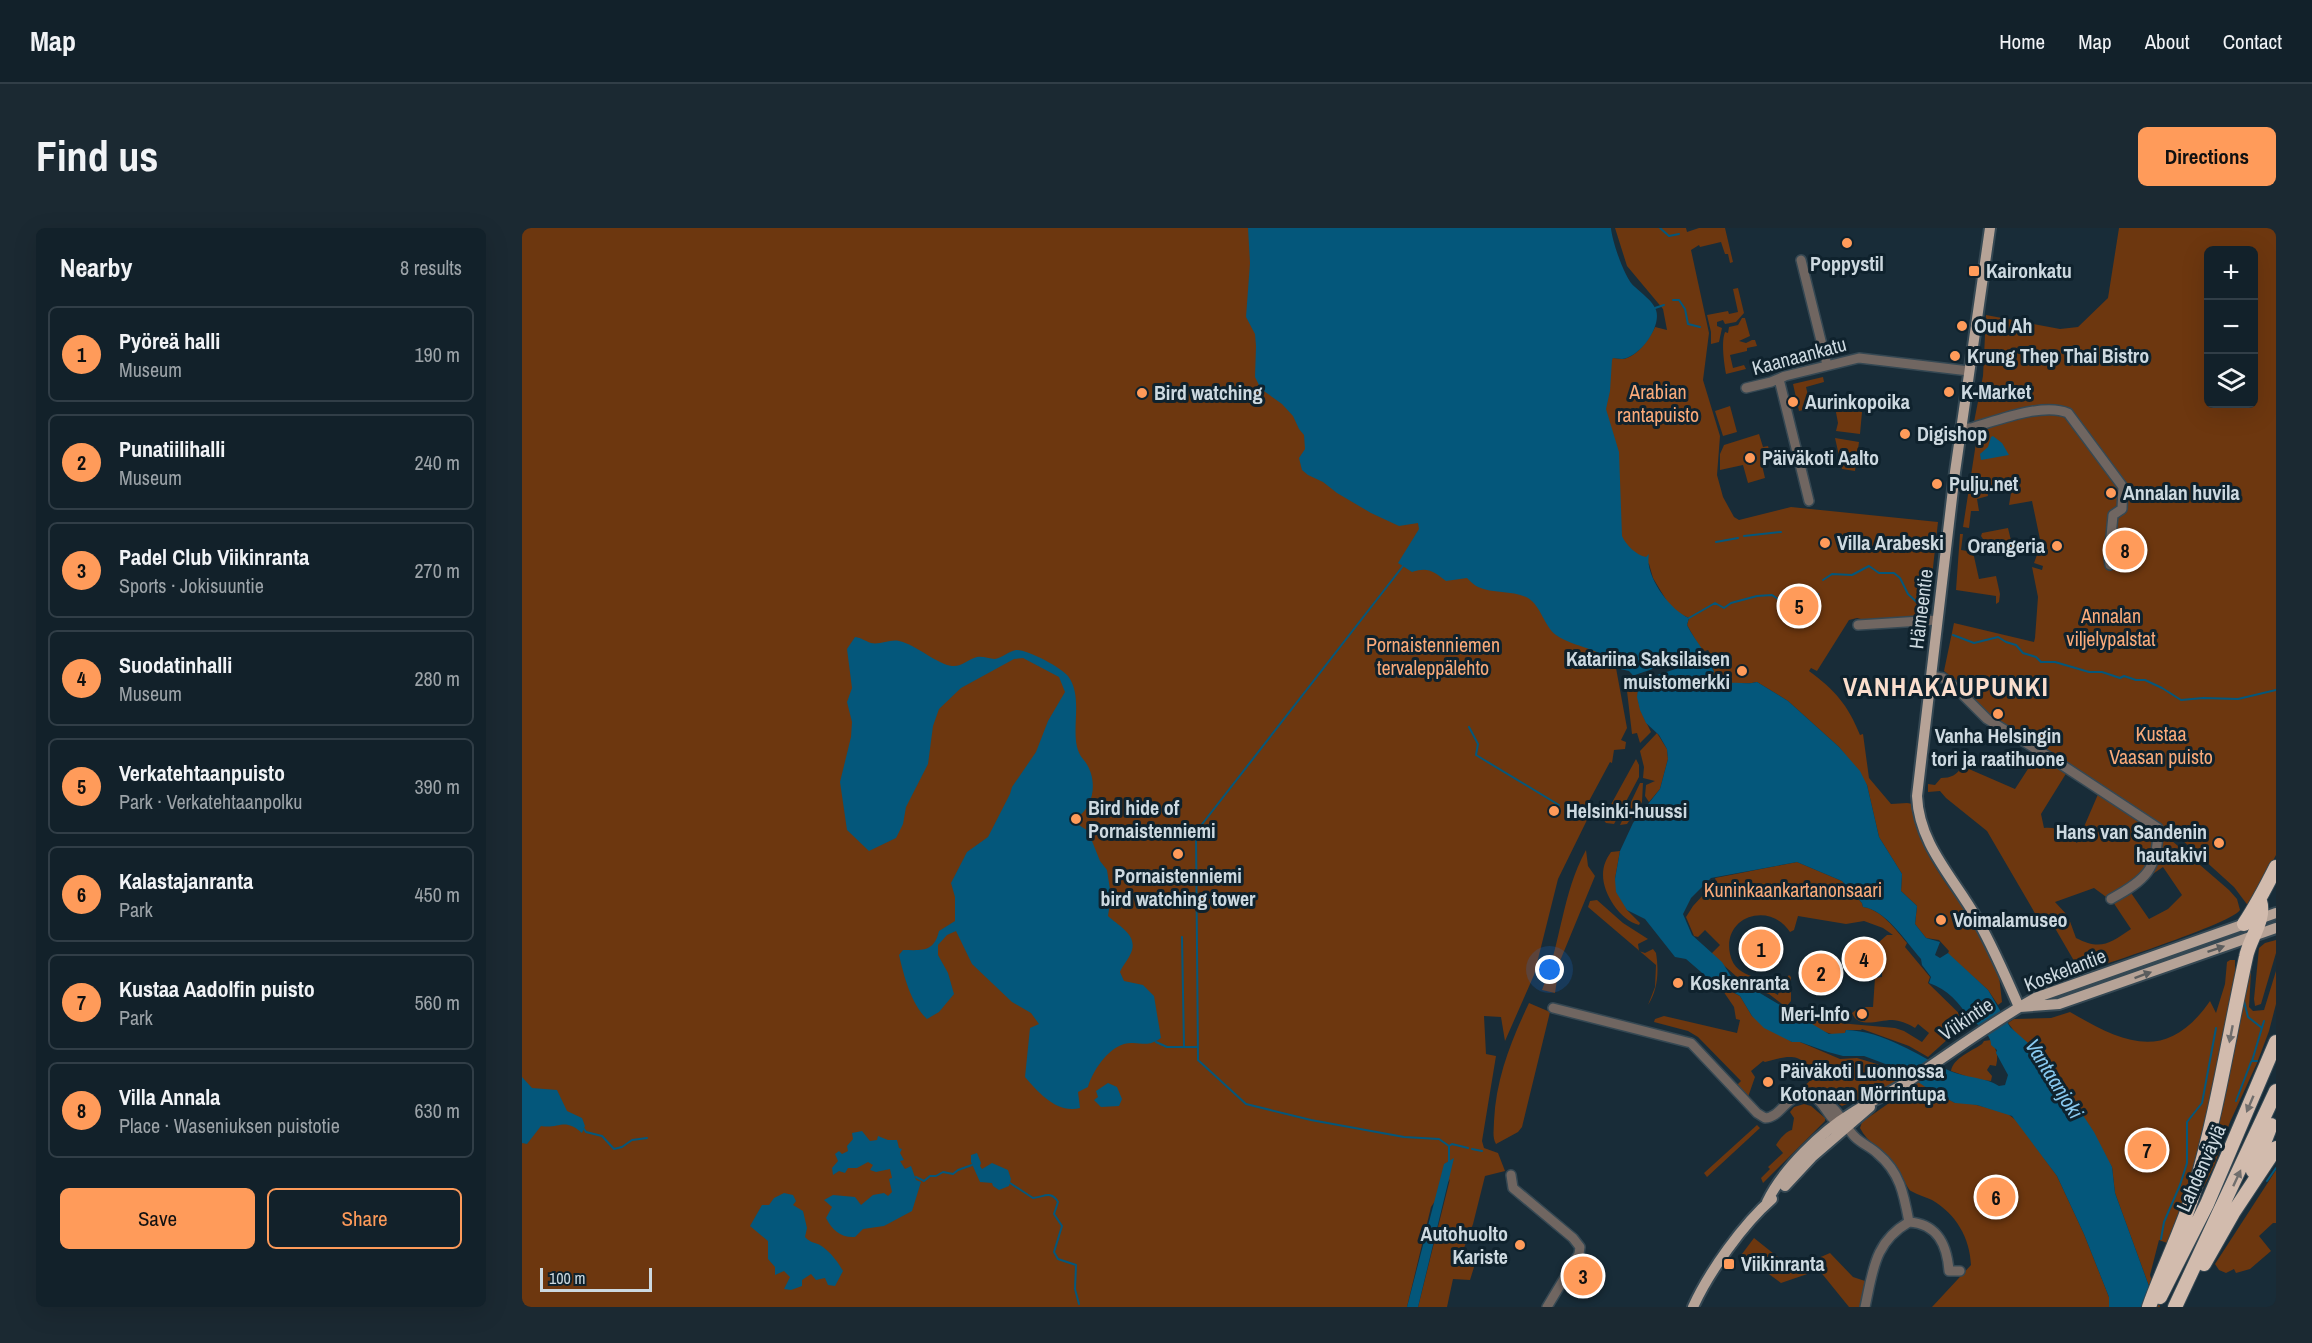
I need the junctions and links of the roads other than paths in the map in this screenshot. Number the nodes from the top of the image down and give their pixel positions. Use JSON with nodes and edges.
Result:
{"nodes":[{"id":1,"x":1990,"y":228,"type":"edge"},
{"id":2,"x":1801,"y":260,"type":"dead end"},
{"id":3,"x":1827,"y":365,"type":"junction"},
{"id":4,"x":1969,"y":370,"type":"junction"},
{"id":5,"x":1779,"y":379,"type":"junction"},
{"id":6,"x":1746,"y":388,"type":"dead end"},
{"id":7,"x":1961,"y":428,"type":"junction"},
{"id":8,"x":1809,"y":501,"type":"dead end"},
{"id":9,"x":2110,"y":565,"type":"dead end"},
{"id":10,"x":1937,"y":620,"type":"junction"},
{"id":11,"x":1858,"y":625,"type":"dead end"},
{"id":12,"x":1932,"y":676,"type":"junction"},
{"id":13,"x":2276,"y":867,"type":"edge"},
{"id":14,"x":2111,"y":899,"type":"dead end"},
{"id":15,"x":2260,"y":901,"type":"junction"},
{"id":16,"x":2244,"y":924,"type":"junction"},
{"id":17,"x":2266,"y":924,"type":"edge"},
{"id":18,"x":2019,"y":1007,"type":"junction"},
{"id":19,"x":1553,"y":1008,"type":"dead end"},
{"id":20,"x":2276,"y":1042,"type":"edge"},
{"id":21,"x":2276,"y":1091,"type":"edge"},
{"id":22,"x":2276,"y":1111,"type":"edge"},
{"id":23,"x":1842,"y":1123,"type":"junction"},
{"id":24,"x":2276,"y":1148,"type":"edge"},
{"id":25,"x":1511,"y":1175,"type":"dead end"},
{"id":26,"x":2233,"y":1214,"type":"junction"},
{"id":27,"x":1909,"y":1222,"type":"junction"},
{"id":28,"x":1960,"y":1271,"type":"dead end"},
{"id":29,"x":1700,"y":1293,"type":"junction"},
{"id":30,"x":1547,"y":1307,"type":"edge"},
{"id":31,"x":1686,"y":1307,"type":"edge"},
{"id":32,"x":1694,"y":1307,"type":"edge"},
{"id":33,"x":1865,"y":1307,"type":"edge"},
{"id":34,"x":2149,"y":1307,"type":"edge"},
{"id":35,"x":2154,"y":1307,"type":"edge"},
{"id":36,"x":2176,"y":1307,"type":"edge"}],
"edges":[{"from":1,"to":4,"type":"main road","name":"Hämeentie"},
{"from":2,"to":3,"type":"street"},
{"from":3,"to":4,"type":"street","name":"Kaanaankatu"},
{"from":3,"to":5,"type":"street","name":"Kaanaankatu"},
{"from":4,"to":7,"type":"main road","name":"Hämeentie"},
{"from":5,"to":6,"type":"street","name":"Kaanaankatu"},
{"from":5,"to":8,"type":"street"},
{"from":7,"to":9,"type":"street"},
{"from":7,"to":10,"type":"main road","name":"Hämeentie"},
{"from":10,"to":11,"type":"street"},
{"from":10,"to":12,"type":"main road","name":"Hämeentie"},
{"from":12,"to":14,"type":"street"},
{"from":12,"to":18,"type":"main road","name":"Hämeentie"},
{"from":13,"to":15,"type":"highway"},
{"from":15,"to":16,"type":"highway"},
{"from":15,"to":17,"type":"highway"},
{"from":16,"to":17,"type":"main road","name":"Koskelantie"},
{"from":16,"to":18,"type":"main road","name":"Koskelantie"},
{"from":18,"to":17,"type":"main road","name":"Koskelantie","one_way":true},
{"from":17,"to":34,"type":"highway","one_way":true},
{"from":18,"to":23,"type":"main road","name":"Viikintie"},
{"from":19,"to":23,"type":"street"},
{"from":20,"to":35,"type":"highway","name":"Lahdenväylä","one_way":true},
{"from":36,"to":21,"type":"highway","name":"Lahdenväylä","one_way":true},
{"from":22,"to":26,"type":"highway"},
{"from":23,"to":27,"type":"street"},
{"from":23,"to":29,"type":"main road","name":"Viikintie"},
{"from":24,"to":26,"type":"highway"},
{"from":25,"to":30,"type":"street"},
{"from":26,"to":36,"type":"highway"},
{"from":27,"to":28,"type":"street"},
{"from":27,"to":33,"type":"street"},
{"from":29,"to":31,"type":"main road","name":"Viikintie"},
{"from":29,"to":32,"type":"main road","name":"Viikintie"}]}
